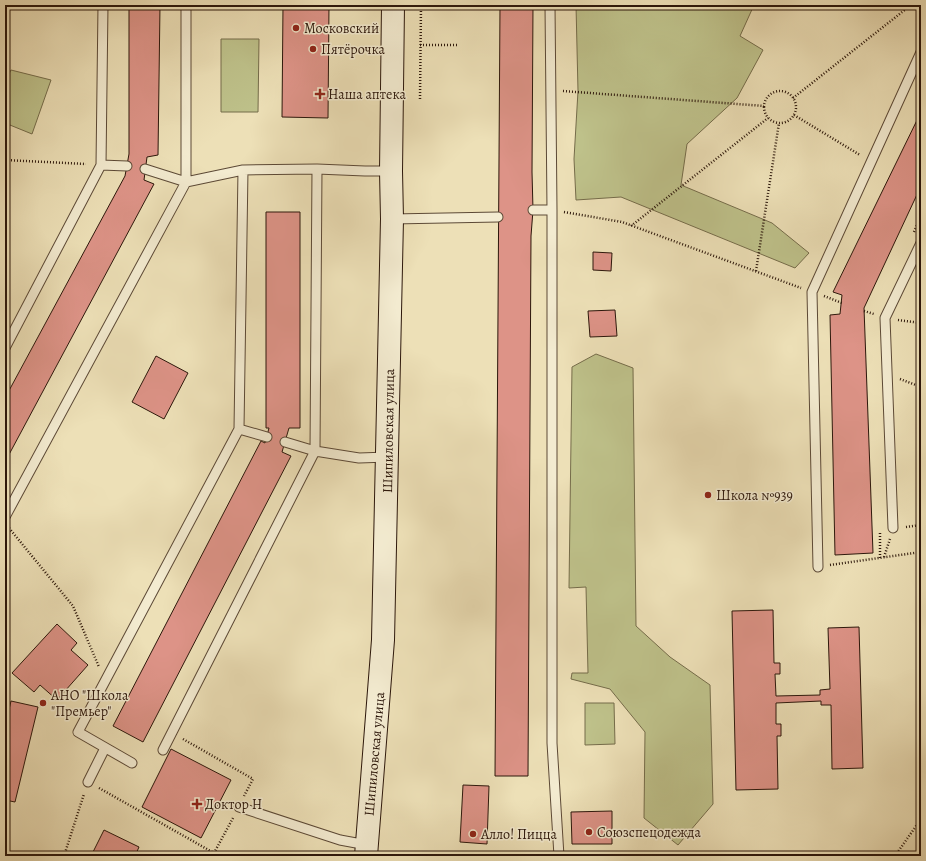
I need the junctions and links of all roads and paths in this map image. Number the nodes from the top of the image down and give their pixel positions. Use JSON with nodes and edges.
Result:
{"nodes":[{"id":1,"x":103,"y":5,"type":"edge"},
{"id":2,"x":186,"y":5,"type":"edge"},
{"id":3,"x":393,"y":5,"type":"edge"},
{"id":4,"x":421,"y":5,"type":"edge"},
{"id":5,"x":550,"y":5,"type":"edge"},
{"id":6,"x":912,"y":5,"type":"edge"},
{"id":7,"x":458,"y":44,"type":"dead end"},
{"id":8,"x":420,"y":45,"type":"junction"},
{"id":9,"x":921,"y":52,"type":"edge"},
{"id":10,"x":550,"y":90,"type":"junction"},
{"id":11,"x":793,"y":98,"type":"junction"},
{"id":12,"x":420,"y":99,"type":"dead end"},
{"id":13,"x":764,"y":106,"type":"junction"},
{"id":14,"x":794,"y":115,"type":"junction"},
{"id":15,"x":768,"y":118,"type":"junction"},
{"id":16,"x":779,"y":123,"type":"junction"},
{"id":17,"x":5,"y":160,"type":"edge"},
{"id":18,"x":871,"y":161,"type":"junction"},
{"id":19,"x":101,"y":165,"type":"junction"},
{"id":20,"x":126,"y":166,"type":"dead end"},
{"id":21,"x":145,"y":169,"type":"dead end"},
{"id":22,"x":316,"y":169,"type":"junction"},
{"id":23,"x":243,"y":170,"type":"junction"},
{"id":24,"x":391,"y":171,"type":"junction"},
{"id":25,"x":186,"y":182,"type":"junction"},
{"id":26,"x":533,"y":210,"type":"dead end"},
{"id":27,"x":552,"y":210,"type":"junction"},
{"id":28,"x":498,"y":217,"type":"dead end"},
{"id":29,"x":392,"y":219,"type":"junction"},
{"id":30,"x":631,"y":226,"type":"junction"},
{"id":31,"x":921,"y":243,"type":"edge"},
{"id":32,"x":756,"y":271,"type":"junction"},
{"id":33,"x":812,"y":292,"type":"junction"},
{"id":34,"x":885,"y":318,"type":"junction"},
{"id":35,"x":921,"y":323,"type":"edge"},
{"id":36,"x":5,"y":348,"type":"edge"},
{"id":37,"x":888,"y":375,"type":"junction"},
{"id":38,"x":921,"y":387,"type":"edge"},
{"id":39,"x":239,"y":429,"type":"junction"},
{"id":40,"x":267,"y":437,"type":"dead end"},
{"id":41,"x":285,"y":442,"type":"dead end"},
{"id":42,"x":315,"y":451,"type":"junction"},
{"id":43,"x":388,"y":457,"type":"junction"},
{"id":44,"x":8,"y":504,"type":"edge"},
{"id":45,"x":5,"y":517,"type":"edge"},
{"id":46,"x":5,"y":523,"type":"edge"},
{"id":47,"x":893,"y":528,"type":"dead end"},
{"id":48,"x":921,"y":552,"type":"edge"},
{"id":49,"x":818,"y":566,"type":"joint"},
{"id":50,"x":99,"y":692,"type":"junction"},
{"id":51,"x":172,"y":733,"type":"junction"},
{"id":52,"x":105,"y":748,"type":"junction"},
{"id":53,"x":164,"y":750,"type":"dead end"},
{"id":54,"x":132,"y":763,"type":"dead end"},
{"id":55,"x":88,"y":782,"type":"junction"},
{"id":56,"x":239,"y":807,"type":"junction"},
{"id":57,"x":921,"y":819,"type":"edge"},
{"id":58,"x":366,"y":850,"type":"edge"},
{"id":59,"x":64,"y":856,"type":"edge"},
{"id":60,"x":560,"y":856,"type":"edge"},
{"id":61,"x":895,"y":856,"type":"edge"}],
"edges":[{"from":1,"to":19,"type":"lane"},
{"from":2,"to":25,"type":"lane"},
{"from":3,"to":24,"type":"main road","name":"Шипиловская улица"},
{"from":4,"to":8,"type":"path"},
{"from":5,"to":10,"type":"lane"},
{"from":6,"to":11,"type":"path"},
{"from":7,"to":8,"type":"path"},
{"from":8,"to":12,"type":"path"},
{"from":9,"to":18,"type":"lane"},
{"from":10,"to":13,"type":"path"},
{"from":10,"to":27,"type":"lane"},
{"from":11,"to":13,"type":"path"},
{"from":11,"to":14,"type":"path"},
{"from":13,"to":15,"type":"path"},
{"from":14,"to":16,"type":"path"},
{"from":14,"to":18,"type":"path"},
{"from":15,"to":16,"type":"path"},
{"from":15,"to":30,"type":"path"},
{"from":16,"to":32,"type":"path"},
{"from":17,"to":19,"type":"path"},
{"from":18,"to":33,"type":"lane"},
{"from":19,"to":20,"type":"lane"},
{"from":19,"to":36,"type":"lane"},
{"from":21,"to":25,"type":"lane"},
{"from":22,"to":23,"type":"lane"},
{"from":22,"to":24,"type":"lane"},
{"from":22,"to":42,"type":"lane"},
{"from":23,"to":25,"type":"lane"},
{"from":23,"to":39,"type":"lane"},
{"from":24,"to":29,"type":"main road","name":"Шипиловская улица"},
{"from":25,"to":44,"type":"lane"},
{"from":26,"to":27,"type":"lane"},
{"from":27,"to":30,"type":"path"},
{"from":27,"to":60,"type":"lane"},
{"from":28,"to":29,"type":"lane"},
{"from":29,"to":43,"type":"main road","name":"Шипиловская улица"},
{"from":30,"to":32,"type":"path"},
{"from":31,"to":34,"type":"lane"},
{"from":32,"to":33,"type":"path"},
{"from":33,"to":49,"type":"lane"},
{"from":34,"to":35,"type":"path"},
{"from":34,"to":37,"type":"lane"},
{"from":37,"to":38,"type":"path"},
{"from":37,"to":47,"type":"lane"},
{"from":39,"to":40,"type":"lane"},
{"from":39,"to":50,"type":"lane"},
{"from":41,"to":42,"type":"lane"},
{"from":42,"to":43,"type":"lane"},
{"from":42,"to":51,"type":"lane"},
{"from":43,"to":58,"type":"main road","name":"Шипиловская улица"},
{"from":44,"to":45,"type":"lane"},
{"from":46,"to":50,"type":"path"},
{"from":48,"to":49,"type":"path"},
{"from":50,"to":52,"type":"lane"},
{"from":51,"to":53,"type":"lane"},
{"from":51,"to":56,"type":"path"},
{"from":52,"to":54,"type":"lane"},
{"from":52,"to":55,"type":"lane"},
{"from":55,"to":56,"type":"path"},
{"from":55,"to":59,"type":"path"},
{"from":56,"to":58,"type":"lane"},
{"from":57,"to":61,"type":"path"}]}
